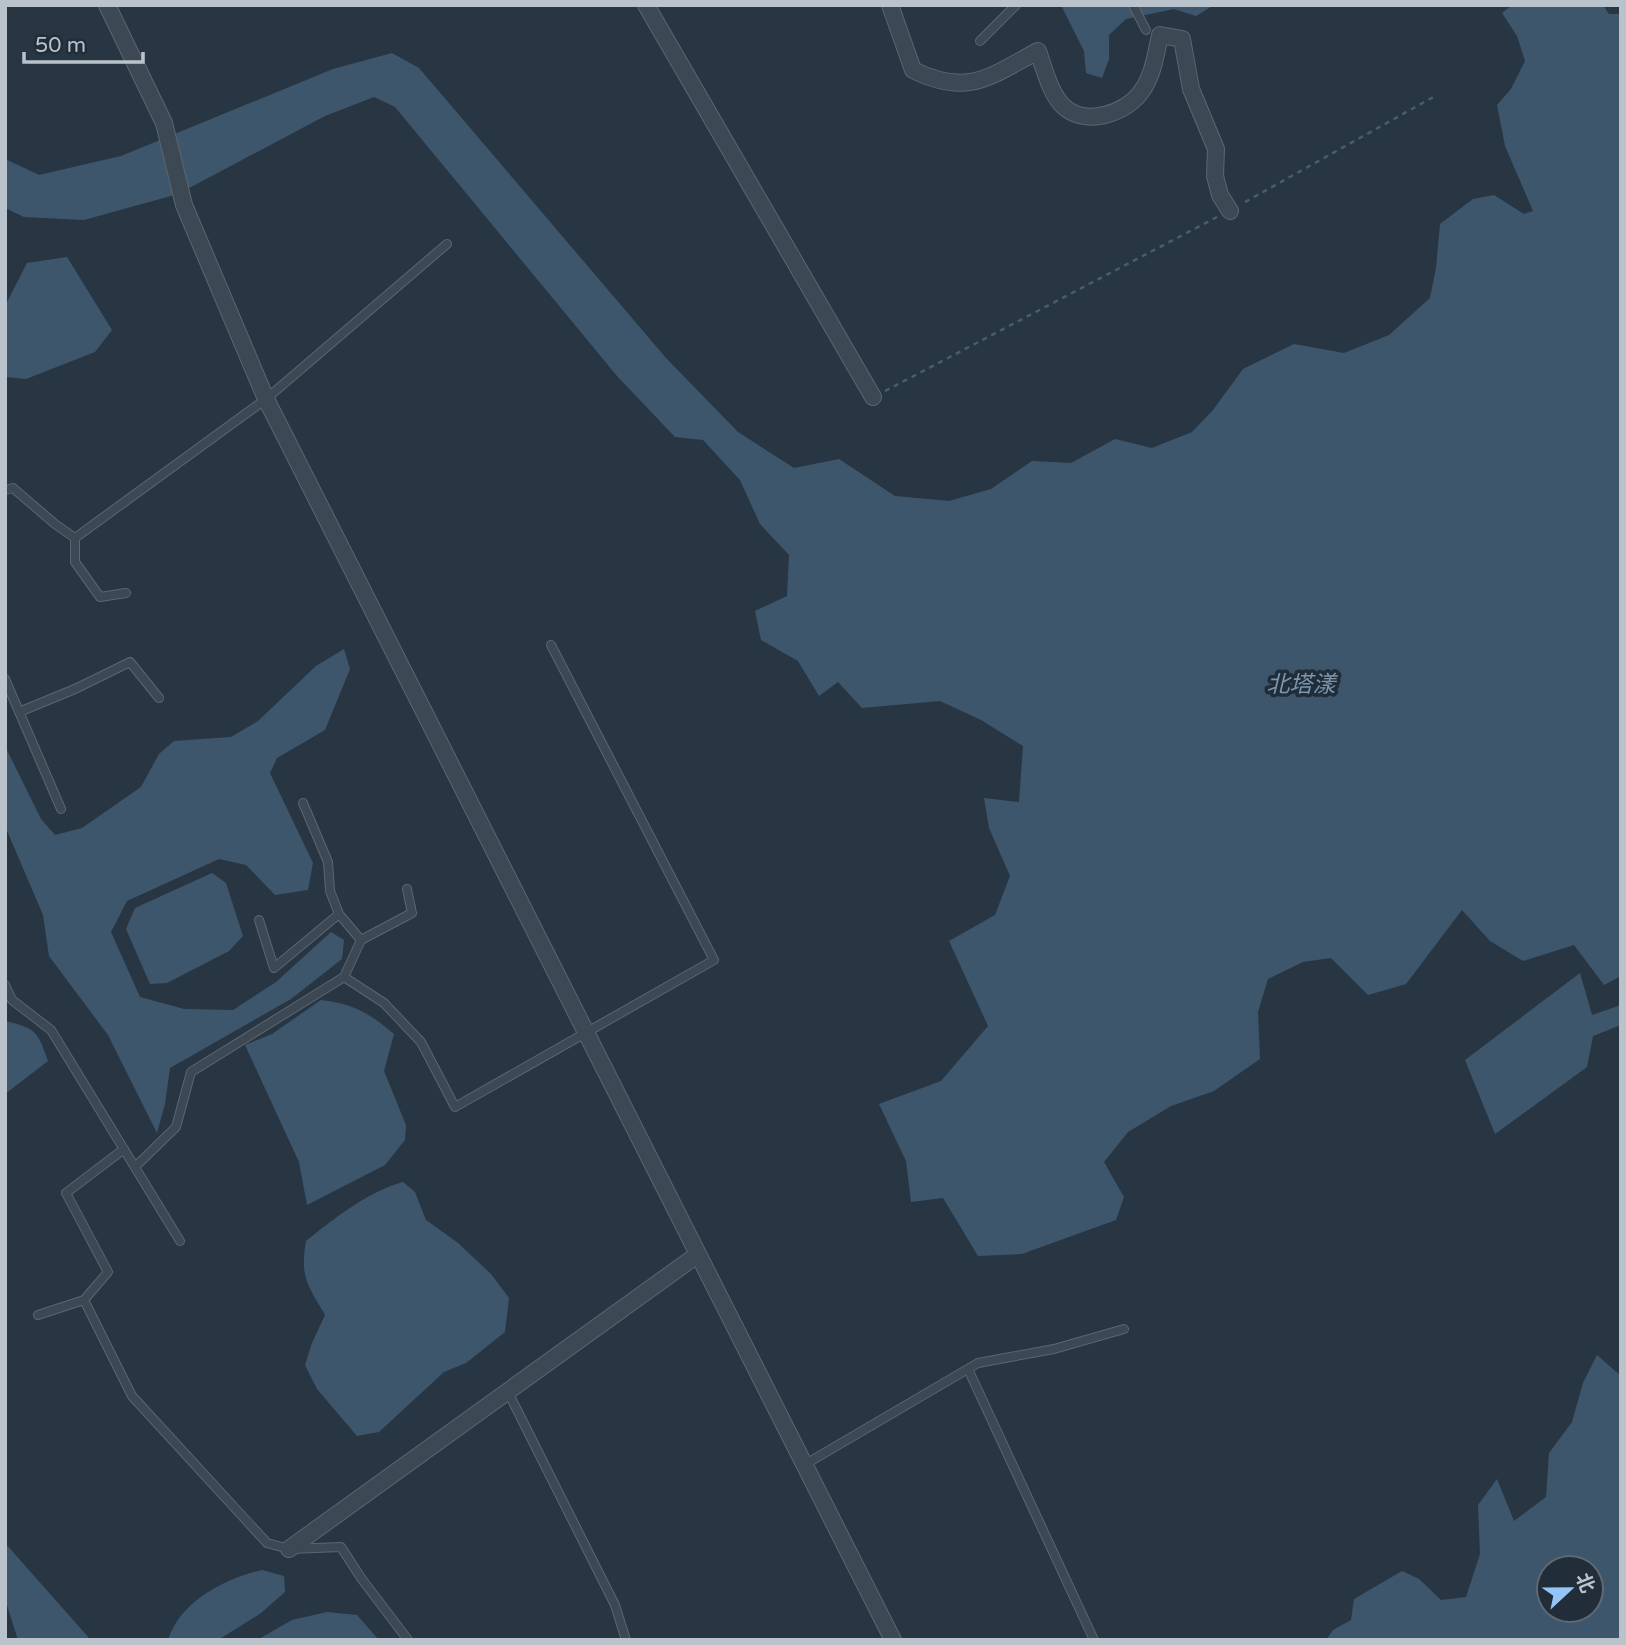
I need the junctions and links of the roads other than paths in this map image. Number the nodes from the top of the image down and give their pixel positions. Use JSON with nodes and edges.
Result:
{"nodes":[{"id":1,"x":107,"y":5,"type":"edge"},
{"id":2,"x":646,"y":5,"type":"edge"},
{"id":3,"x":890,"y":5,"type":"edge"},
{"id":4,"x":1016,"y":5,"type":"edge"},
{"id":5,"x":1133,"y":5,"type":"edge"},
{"id":6,"x":1146,"y":30,"type":"dead end"},
{"id":7,"x":980,"y":41,"type":"dead end"},
{"id":8,"x":1230,"y":211,"type":"road end"},
{"id":9,"x":447,"y":244,"type":"dead end"},
{"id":10,"x":873,"y":397,"type":"road end"},
{"id":11,"x":265,"y":399,"type":"junction"},
{"id":12,"x":5,"y":490,"type":"edge"},
{"id":13,"x":75,"y":538,"type":"junction"},
{"id":14,"x":126,"y":593,"type":"dead end"},
{"id":15,"x":551,"y":645,"type":"dead end"},
{"id":16,"x":5,"y":679,"type":"edge"},
{"id":17,"x":159,"y":698,"type":"dead end"},
{"id":18,"x":19,"y":712,"type":"junction"},
{"id":19,"x":303,"y":803,"type":"dead end"},
{"id":20,"x":61,"y":809,"type":"dead end"},
{"id":21,"x":407,"y":889,"type":"dead end"},
{"id":22,"x":339,"y":914,"type":"junction"},
{"id":23,"x":259,"y":920,"type":"dead end"},
{"id":24,"x":361,"y":940,"type":"junction"},
{"id":25,"x":344,"y":977,"type":"junction"},
{"id":26,"x":5,"y":985,"type":"edge"},
{"id":27,"x":587,"y":1032,"type":"junction"},
{"id":28,"x":124,"y":1149,"type":"junction"},
{"id":29,"x":135,"y":1167,"type":"junction"},
{"id":30,"x":180,"y":1241,"type":"dead end"},
{"id":31,"x":697,"y":1255,"type":"junction"},
{"id":32,"x":84,"y":1300,"type":"junction"},
{"id":33,"x":38,"y":1315,"type":"dead end"},
{"id":34,"x":1124,"y":1329,"type":"dead end"},
{"id":35,"x":968,"y":1369,"type":"junction"},
{"id":36,"x":508,"y":1392,"type":"junction"},
{"id":37,"x":804,"y":1465,"type":"junction"},
{"id":38,"x":289,"y":1549,"type":"junction"},
{"id":39,"x":408,"y":1640,"type":"edge"},
{"id":40,"x":626,"y":1640,"type":"edge"},
{"id":41,"x":894,"y":1640,"type":"edge"},
{"id":42,"x":1094,"y":1640,"type":"edge"}],
"edges":[{"from":1,"to":11,"type":"street"},
{"from":2,"to":10,"type":"street"},
{"from":3,"to":8,"type":"street"},
{"from":4,"to":7,"type":"lane"},
{"from":5,"to":6,"type":"lane"},
{"from":9,"to":11,"type":"lane"},
{"from":11,"to":13,"type":"lane"},
{"from":11,"to":27,"type":"street"},
{"from":12,"to":13,"type":"lane"},
{"from":13,"to":14,"type":"lane"},
{"from":15,"to":27,"type":"lane"},
{"from":16,"to":18,"type":"lane"},
{"from":17,"to":18,"type":"lane"},
{"from":18,"to":20,"type":"lane"},
{"from":19,"to":22,"type":"lane"},
{"from":21,"to":24,"type":"lane"},
{"from":22,"to":23,"type":"lane"},
{"from":22,"to":24,"type":"lane"},
{"from":24,"to":25,"type":"lane"},
{"from":25,"to":27,"type":"lane"},
{"from":25,"to":29,"type":"lane"},
{"from":26,"to":28,"type":"lane"},
{"from":27,"to":31,"type":"street"},
{"from":28,"to":29,"type":"lane"},
{"from":28,"to":32,"type":"lane"},
{"from":29,"to":30,"type":"lane"},
{"from":31,"to":36,"type":"street"},
{"from":31,"to":37,"type":"street"},
{"from":32,"to":33,"type":"lane"},
{"from":32,"to":38,"type":"lane"},
{"from":34,"to":35,"type":"lane"},
{"from":35,"to":37,"type":"lane"},
{"from":35,"to":42,"type":"lane"},
{"from":36,"to":38,"type":"street"},
{"from":36,"to":40,"type":"lane"},
{"from":37,"to":41,"type":"street"},
{"from":38,"to":39,"type":"lane"}]}
